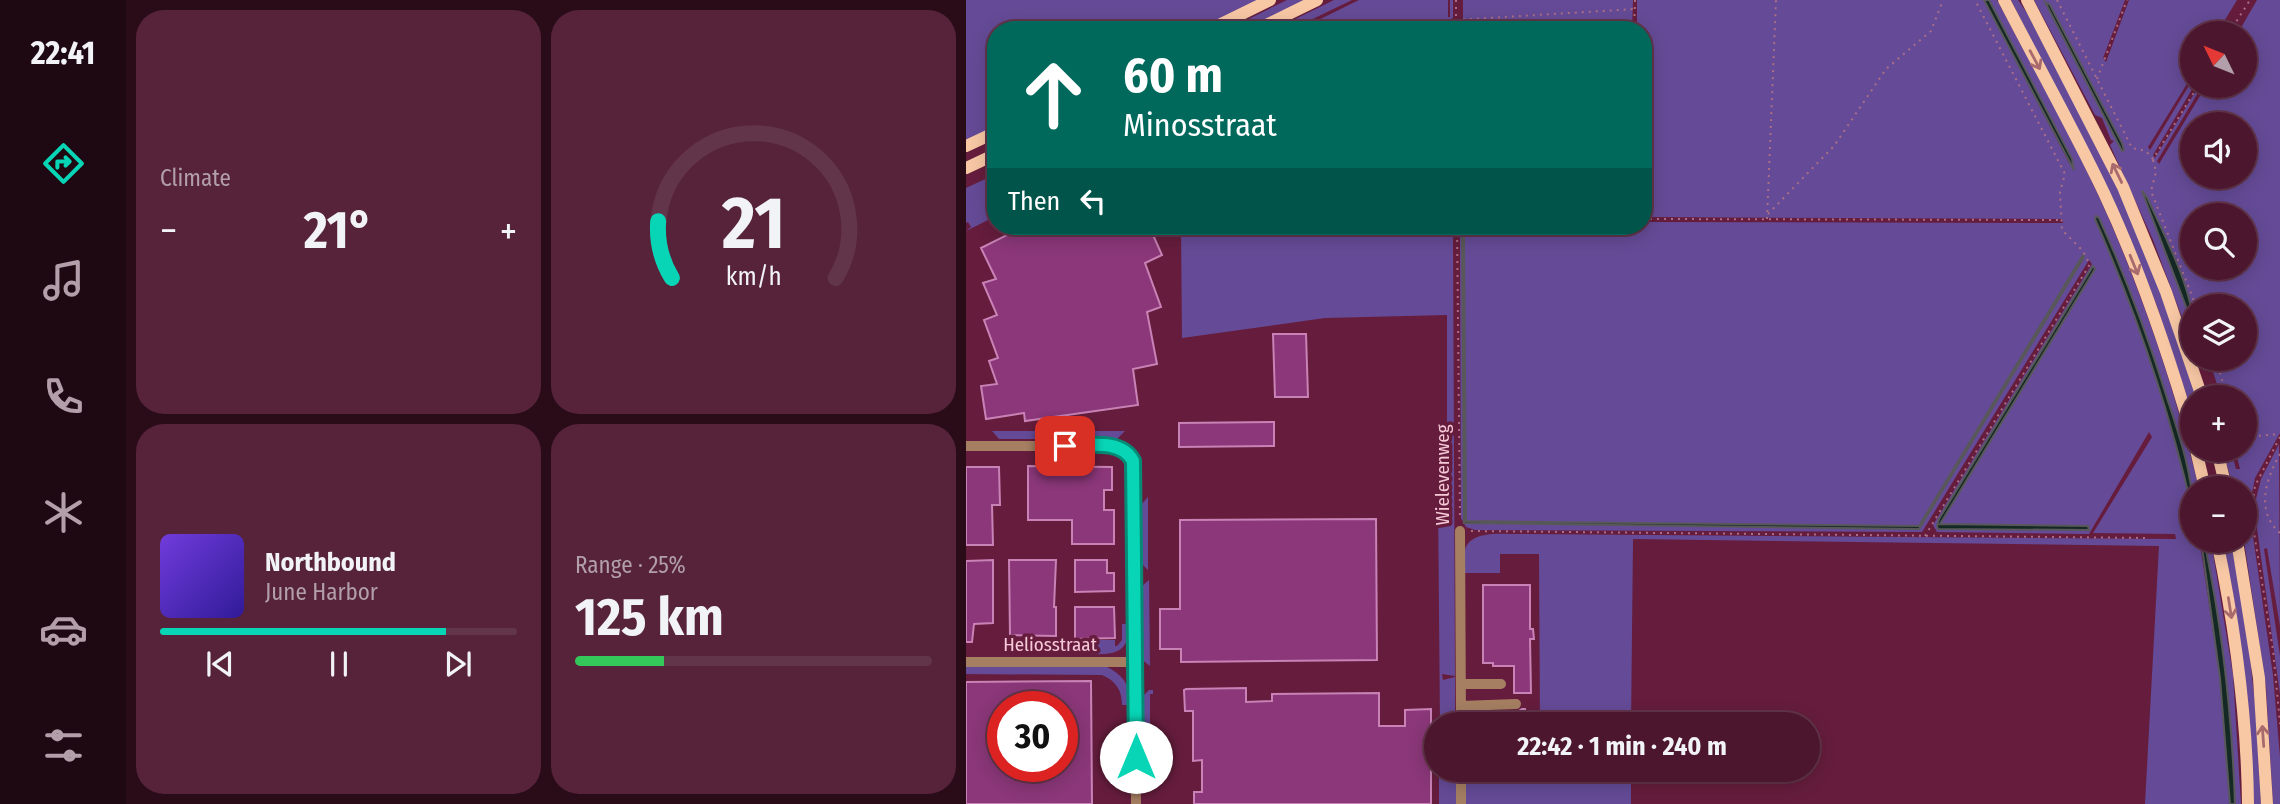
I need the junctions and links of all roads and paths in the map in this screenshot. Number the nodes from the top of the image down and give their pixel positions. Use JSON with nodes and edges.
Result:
{"nodes":[{"id":1,"x":1270,"y":0,"type":"edge"},
{"id":2,"x":1317,"y":0,"type":"edge"},
{"id":3,"x":1456,"y":0,"type":"edge"},
{"id":4,"x":1634,"y":0,"type":"edge"},
{"id":5,"x":1776,"y":0,"type":"edge"},
{"id":6,"x":1943,"y":0,"type":"edge"},
{"id":7,"x":1975,"y":0,"type":"edge"},
{"id":8,"x":2004,"y":0,"type":"edge"},
{"id":9,"x":2027,"y":0,"type":"edge"},
{"id":10,"x":2057,"y":0,"type":"edge"},
{"id":11,"x":2127,"y":0,"type":"edge"},
{"id":12,"x":2250,"y":0,"type":"edge"},
{"id":13,"x":1634,"y":9,"type":"junction"},
{"id":14,"x":1456,"y":20,"type":"joint"},
{"id":15,"x":1227,"y":21,"type":"edge"},
{"id":16,"x":1274,"y":21,"type":"edge"},
{"id":17,"x":1634,"y":21,"type":"edge"},
{"id":18,"x":2237,"y":21,"type":"edge"},
{"id":19,"x":2096,"y":80,"type":"junction"},
{"id":20,"x":2190,"y":98,"type":"edge"},
{"id":21,"x":987,"y":136,"type":"edge"},
{"id":22,"x":966,"y":146,"type":"edge"},
{"id":23,"x":987,"y":158,"type":"edge"},
{"id":24,"x":2153,"y":159,"type":"junction"},
{"id":25,"x":966,"y":168,"type":"edge"},
{"id":26,"x":1768,"y":214,"type":"junction"},
{"id":27,"x":1652,"y":219,"type":"edge"},
{"id":28,"x":1767,"y":219,"type":"junction"},
{"id":29,"x":2060,"y":220,"type":"junction"},
{"id":30,"x":1457,"y":235,"type":"edge"},
{"id":31,"x":2191,"y":294,"type":"edge"},
{"id":32,"x":2198,"y":385,"type":"edge"},
{"id":33,"x":2180,"y":397,"type":"edge"},
{"id":34,"x":2280,"y":435,"type":"edge"},
{"id":35,"x":2257,"y":436,"type":"edge"},
{"id":36,"x":966,"y":446,"type":"edge"},
{"id":37,"x":2280,"y":454,"type":"edge"},
{"id":38,"x":1460,"y":531,"type":"junction"},
{"id":39,"x":2280,"y":533,"type":"edge"},
{"id":40,"x":1924,"y":536,"type":"junction"},
{"id":41,"x":2149,"y":538,"type":"dead end"},
{"id":42,"x":2219,"y":553,"type":"edge"},
{"id":43,"x":2239,"y":553,"type":"edge"},
{"id":44,"x":966,"y":662,"type":"edge"},
{"id":45,"x":1135,"y":662,"type":"junction"},
{"id":46,"x":1461,"y":684,"type":"junction"},
{"id":47,"x":1501,"y":684,"type":"dead end"},
{"id":48,"x":1516,"y":704,"type":"dead end"},
{"id":49,"x":1461,"y":706,"type":"junction"},
{"id":50,"x":1461,"y":712,"type":"edge"},
{"id":51,"x":2280,"y":723,"type":"edge"},
{"id":52,"x":1461,"y":782,"type":"edge"},
{"id":53,"x":1136,"y":804,"type":"edge"},
{"id":54,"x":1461,"y":804,"type":"edge"},
{"id":55,"x":2248,"y":804,"type":"edge"},
{"id":56,"x":2267,"y":804,"type":"edge"}],
"edges":[{"from":1,"to":15,"type":"main road"},
{"from":2,"to":16,"type":"main road"},
{"from":3,"to":14,"type":"path"},
{"from":4,"to":13,"type":"path"},
{"from":5,"to":26,"type":"path"},
{"from":6,"to":26,"type":"path"},
{"from":7,"to":29,"type":"path"},
{"from":8,"to":33,"type":"main road","one_way":true},
{"from":32,"to":9,"type":"main road","one_way":true},
{"from":10,"to":19,"type":"path"},
{"from":11,"to":19,"type":"path"},
{"from":12,"to":18,"type":"path"},
{"from":13,"to":14,"type":"path"},
{"from":13,"to":17,"type":"path"},
{"from":19,"to":24,"type":"path"},
{"from":20,"to":24,"type":"path"},
{"from":21,"to":22,"type":"main road"},
{"from":23,"to":25,"type":"main road"},
{"from":24,"to":31,"type":"path"},
{"from":26,"to":28,"type":"path"},
{"from":27,"to":28,"type":"path"},
{"from":28,"to":29,"type":"path"},
{"from":29,"to":40,"type":"path"},
{"from":30,"to":38,"type":"path","name":"Wielevenweg"},
{"from":34,"to":35,"type":"path"},
{"from":34,"to":51,"type":"path"},
{"from":36,"to":45,"type":"street"},
{"from":37,"to":39,"type":"path"},
{"from":38,"to":40,"type":"path"},
{"from":38,"to":46,"type":"street","name":"Wielevenweg"},
{"from":40,"to":41,"type":"path"},
{"from":42,"to":55,"type":"main road","one_way":true},
{"from":56,"to":43,"type":"main road","one_way":true},
{"from":44,"to":45,"type":"street","name":"Heliosstraat"},
{"from":45,"to":53,"type":"street"},
{"from":46,"to":47,"type":"street"},
{"from":46,"to":49,"type":"street","name":"Wielevenweg"},
{"from":48,"to":49,"type":"street"},
{"from":49,"to":50,"type":"street","name":"Wielevenweg"},
{"from":52,"to":54,"type":"street"}]}
